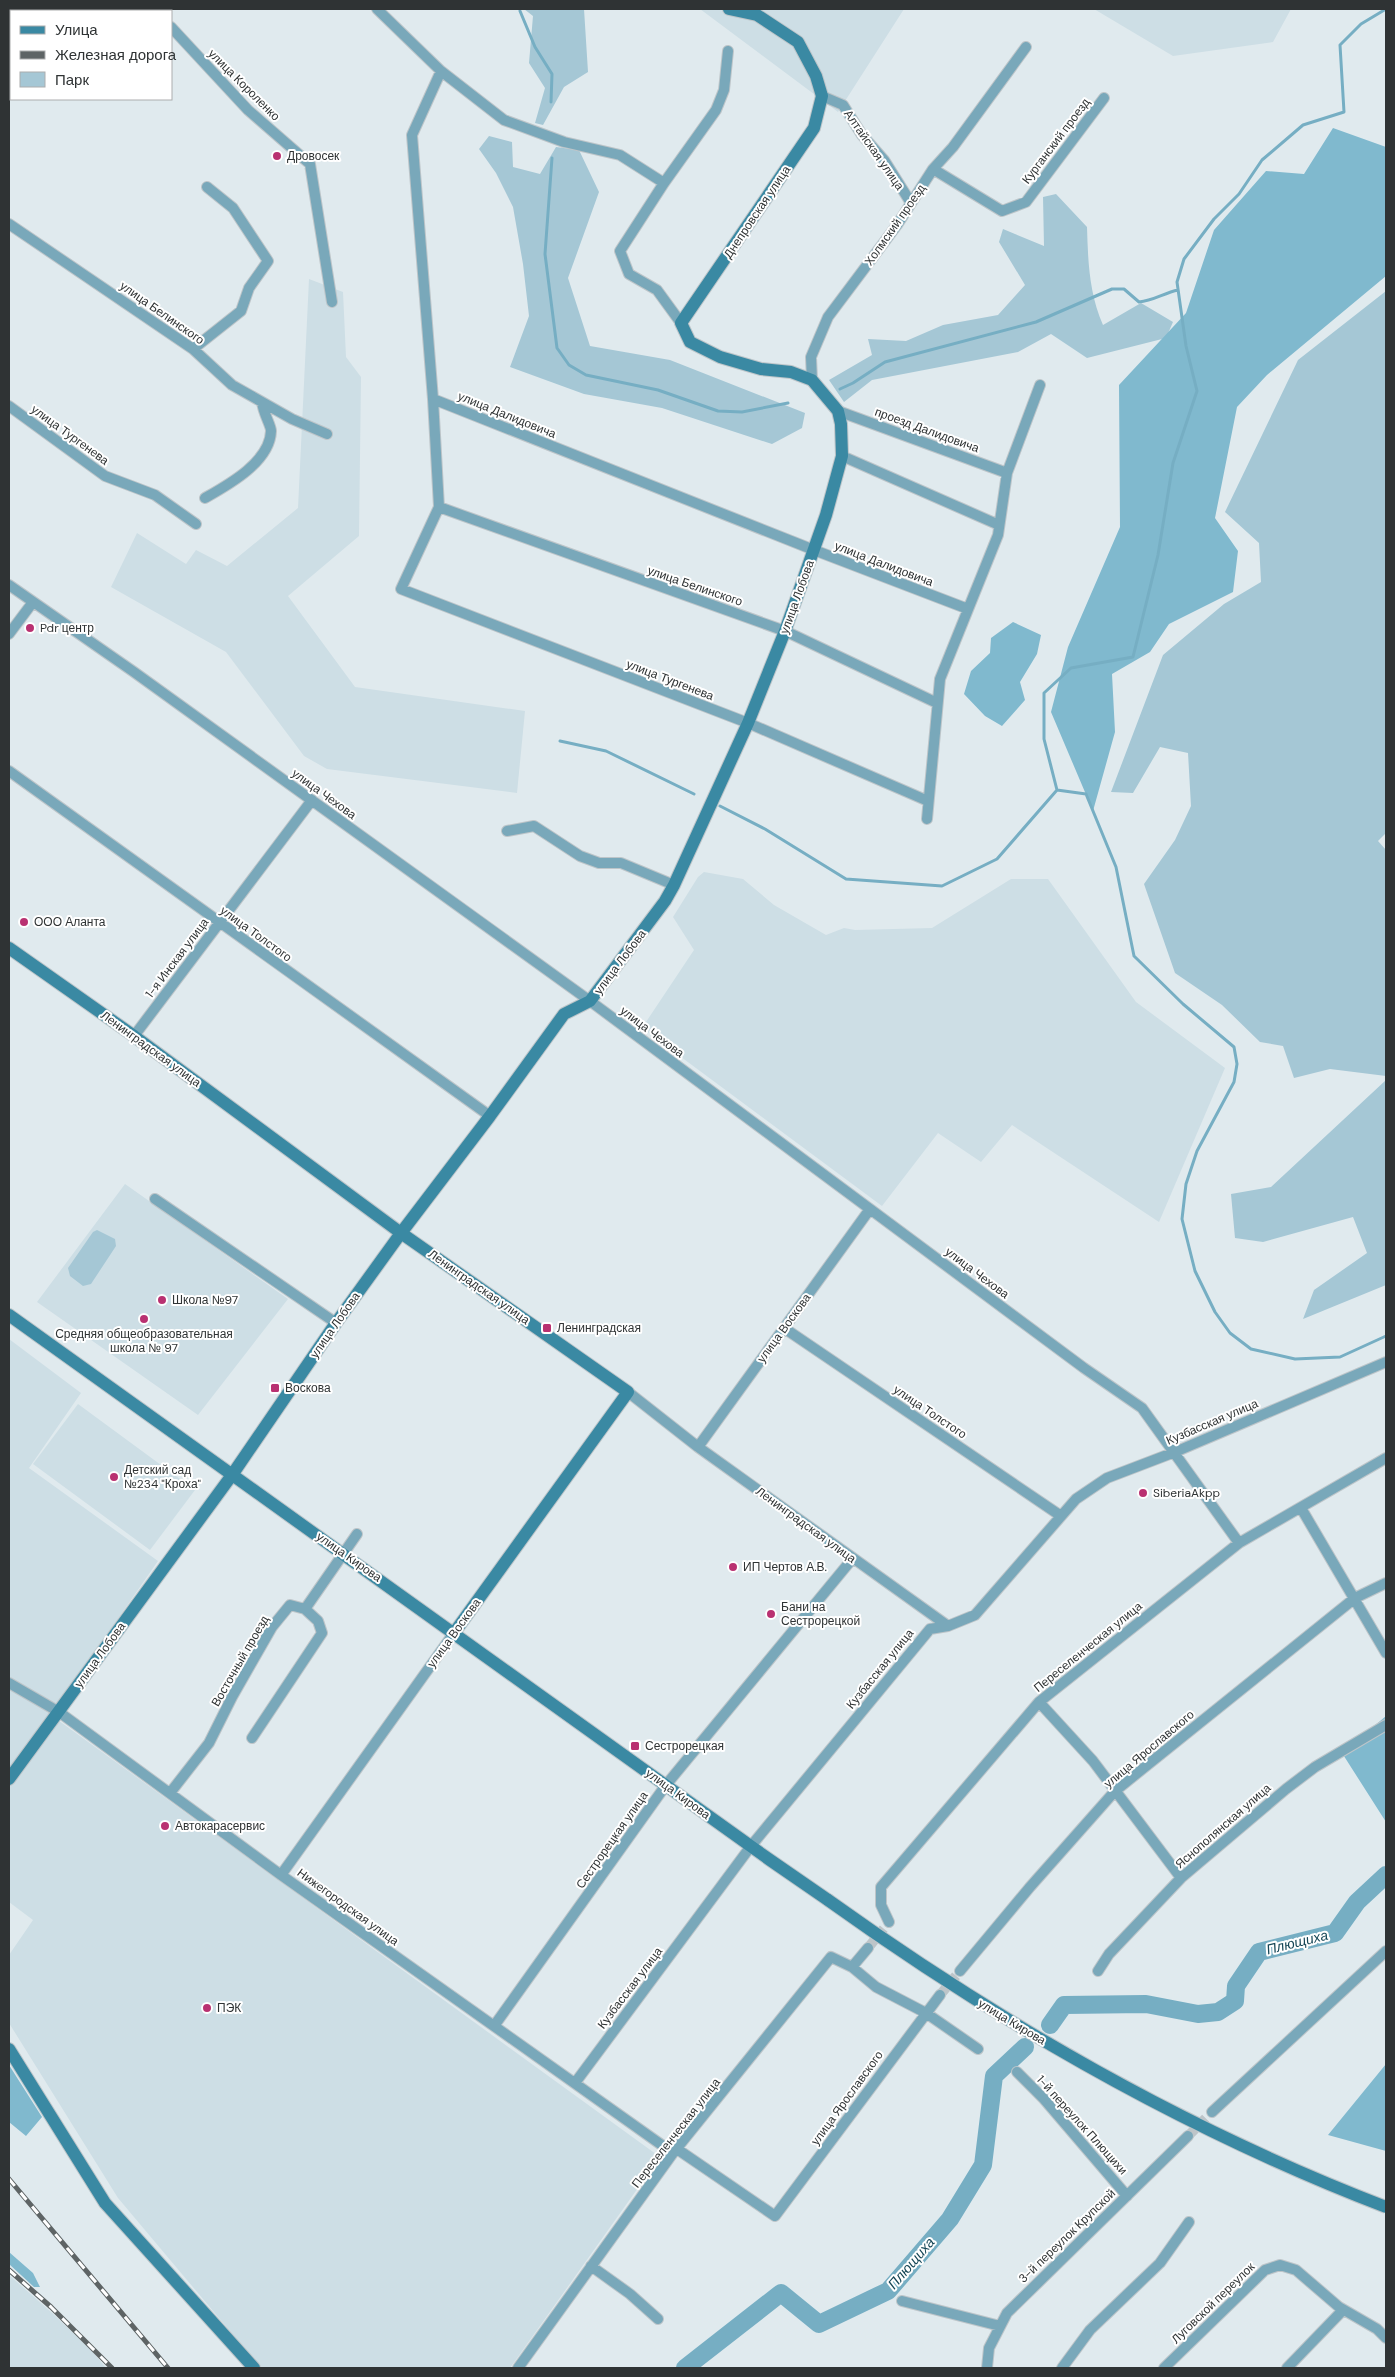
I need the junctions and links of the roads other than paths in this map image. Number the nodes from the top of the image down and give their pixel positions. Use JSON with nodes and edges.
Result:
{"nodes":[{"id":1,"x":377,"y":9,"type":"edge"},
{"id":2,"x":729,"y":9,"type":"edge"},
{"id":3,"x":172,"y":28,"type":"edge"},
{"id":4,"x":1026,"y":47,"type":"dead end"},
{"id":5,"x":728,"y":51,"type":"dead end"},
{"id":6,"x":441,"y":71,"type":"junction"},
{"id":7,"x":822,"y":96,"type":"junction"},
{"id":8,"x":1104,"y":98,"type":"dead end"},
{"id":9,"x":934,"y":169,"type":"junction"},
{"id":10,"x":664,"y":183,"type":"junction"},
{"id":11,"x":207,"y":188,"type":"dead end"},
{"id":12,"x":910,"y":203,"type":"junction"},
{"id":13,"x":9,"y":224,"type":"edge"},
{"id":14,"x":332,"y":302,"type":"dead end"},
{"id":15,"x":681,"y":323,"type":"junction"},
{"id":16,"x":193,"y":349,"type":"junction"},
{"id":17,"x":812,"y":380,"type":"junction"},
{"id":18,"x":1040,"y":385,"type":"dead end"},
{"id":19,"x":433,"y":399,"type":"junction"},
{"id":20,"x":262,"y":402,"type":"junction"},
{"id":21,"x":9,"y":406,"type":"edge"},
{"id":22,"x":838,"y":410,"type":"junction"},
{"id":23,"x":327,"y":434,"type":"dead end"},
{"id":24,"x":842,"y":456,"type":"junction"},
{"id":25,"x":1007,"y":473,"type":"junction"},
{"id":26,"x":205,"y":498,"type":"dead end"},
{"id":27,"x":438,"y":507,"type":"junction"},
{"id":28,"x":196,"y":524,"type":"dead end"},
{"id":29,"x":999,"y":525,"type":"junction"},
{"id":30,"x":814,"y":550,"type":"junction"},
{"id":31,"x":9,"y":585,"type":"edge"},
{"id":32,"x":33,"y":602,"type":"junction"},
{"id":33,"x":968,"y":609,"type":"junction"},
{"id":34,"x":785,"y":631,"type":"junction"},
{"id":35,"x":9,"y":634,"type":"edge"},
{"id":36,"x":937,"y":703,"type":"junction"},
{"id":37,"x":748,"y":723,"type":"junction"},
{"id":38,"x":9,"y":771,"type":"edge"},
{"id":39,"x":312,"y":800,"type":"junction"},
{"id":40,"x":928,"y":801,"type":"junction"},
{"id":41,"x":926,"y":819,"type":"dead end"},
{"id":42,"x":508,"y":831,"type":"dead end"},
{"id":43,"x":674,"y":885,"type":"junction"},
{"id":44,"x":219,"y":923,"type":"junction"},
{"id":45,"x":9,"y":948,"type":"edge"},
{"id":46,"x":590,"y":1001,"type":"junction"},
{"id":47,"x":134,"y":1036,"type":"junction"},
{"id":48,"x":490,"y":1116,"type":"junction"},
{"id":49,"x":155,"y":1198,"type":"dead end"},
{"id":50,"x":870,"y":1209,"type":"junction"},
{"id":51,"x":401,"y":1233,"type":"junction"},
{"id":52,"x":9,"y":1315,"type":"edge"},
{"id":53,"x":336,"y":1323,"type":"junction"},
{"id":54,"x":784,"y":1328,"type":"junction"},
{"id":55,"x":1386,"y":1362,"type":"edge"},
{"id":56,"x":628,"y":1392,"type":"junction"},
{"id":57,"x":698,"y":1447,"type":"junction"},
{"id":58,"x":1175,"y":1452,"type":"junction"},
{"id":59,"x":1386,"y":1458,"type":"edge"},
{"id":60,"x":232,"y":1475,"type":"junction"},
{"id":61,"x":1301,"y":1508,"type":"junction"},
{"id":62,"x":1062,"y":1516,"type":"junction"},
{"id":63,"x":358,"y":1534,"type":"dead end"},
{"id":64,"x":1239,"y":1543,"type":"junction"},
{"id":65,"x":343,"y":1553,"type":"junction"},
{"id":66,"x":853,"y":1558,"type":"junction"},
{"id":67,"x":1386,"y":1583,"type":"edge"},
{"id":68,"x":1355,"y":1598,"type":"junction"},
{"id":69,"x":305,"y":1609,"type":"junction"},
{"id":70,"x":948,"y":1626,"type":"junction"},
{"id":71,"x":454,"y":1633,"type":"junction"},
{"id":72,"x":1386,"y":1654,"type":"edge"},
{"id":73,"x":9,"y":1683,"type":"edge"},
{"id":74,"x":1039,"y":1702,"type":"junction"},
{"id":75,"x":59,"y":1712,"type":"junction"},
{"id":76,"x":1386,"y":1725,"type":"edge"},
{"id":77,"x":252,"y":1738,"type":"dead end"},
{"id":78,"x":9,"y":1779,"type":"edge"},
{"id":79,"x":666,"y":1785,"type":"junction"},
{"id":80,"x":1116,"y":1791,"type":"junction"},
{"id":81,"x":170,"y":1793,"type":"junction"},
{"id":82,"x":750,"y":1846,"type":"junction"},
{"id":83,"x":282,"y":1875,"type":"junction"},
{"id":84,"x":1181,"y":1878,"type":"junction"},
{"id":85,"x":889,"y":1922,"type":"dead end"},
{"id":86,"x":868,"y":1948,"type":"tunnel mouth"},
{"id":87,"x":1386,"y":1951,"type":"edge"},
{"id":88,"x":852,"y":1967,"type":"junction"},
{"id":89,"x":960,"y":1971,"type":"tunnel mouth"},
{"id":90,"x":1098,"y":1971,"type":"dead end"},
{"id":91,"x":940,"y":1995,"type":"tunnel mouth"},
{"id":92,"x":926,"y":2013,"type":"junction"},
{"id":93,"x":494,"y":2026,"type":"junction"},
{"id":94,"x":9,"y":2049,"type":"edge"},
{"id":95,"x":978,"y":2049,"type":"dead end"},
{"id":96,"x":1016,"y":2072,"type":"dead end"},
{"id":97,"x":575,"y":2083,"type":"junction"},
{"id":98,"x":1212,"y":2112,"type":"tunnel mouth"},
{"id":99,"x":1188,"y":2136,"type":"tunnel mouth"},
{"id":100,"x":675,"y":2151,"type":"junction"},
{"id":101,"x":1127,"y":2196,"type":"junction"},
{"id":102,"x":1386,"y":2207,"type":"edge"},
{"id":103,"x":775,"y":2216,"type":"joint"},
{"id":104,"x":1189,"y":2222,"type":"dead end"},
{"id":105,"x":591,"y":2266,"type":"junction"},
{"id":106,"x":902,"y":2301,"type":"dead end"},
{"id":107,"x":1343,"y":2310,"type":"junction"},
{"id":108,"x":658,"y":2319,"type":"dead end"},
{"id":109,"x":1000,"y":2326,"type":"junction"},
{"id":110,"x":1386,"y":2338,"type":"edge"},
{"id":111,"x":254,"y":2368,"type":"edge"},
{"id":112,"x":518,"y":2368,"type":"edge"},
{"id":113,"x":987,"y":2368,"type":"edge"},
{"id":114,"x":1062,"y":2368,"type":"edge"},
{"id":115,"x":1164,"y":2368,"type":"edge"},
{"id":116,"x":1286,"y":2368,"type":"edge"}],
"edges":[{"from":1,"to":6,"type":"street"},
{"from":2,"to":7,"type":"street"},
{"from":3,"to":14,"type":"street","name":"улица Короленко"},
{"from":4,"to":9,"type":"street","name":"Холмский проезд"},
{"from":5,"to":10,"type":"street"},
{"from":6,"to":10,"type":"street"},
{"from":6,"to":19,"type":"street"},
{"from":7,"to":12,"type":"street","name":"Алтайская улица"},
{"from":7,"to":15,"type":"street","name":"Днепровская улица"},
{"from":8,"to":9,"type":"street","name":"Курганский проезд"},
{"from":9,"to":12,"type":"street","name":"Холмский проезд"},
{"from":10,"to":15,"type":"street"},
{"from":11,"to":16,"type":"street"},
{"from":12,"to":17,"type":"street","name":"Холмский проезд"},
{"from":13,"to":16,"type":"street","name":"улица Белинского"},
{"from":15,"to":17,"type":"street"},
{"from":16,"to":20,"type":"street","name":"улица Белинского"},
{"from":17,"to":22,"type":"street"},
{"from":18,"to":25,"type":"street"},
{"from":19,"to":27,"type":"street"},
{"from":19,"to":30,"type":"street","name":"улица Далидовича"},
{"from":20,"to":23,"type":"street","name":"улица Белинского"},
{"from":20,"to":26,"type":"street"},
{"from":21,"to":28,"type":"street","name":"улица Тургенева"},
{"from":22,"to":24,"type":"street","name":"улица Лобова"},
{"from":22,"to":25,"type":"street","name":"проезд Далидовича"},
{"from":24,"to":29,"type":"street"},
{"from":24,"to":30,"type":"street","name":"улица Лобова"},
{"from":25,"to":29,"type":"street"},
{"from":27,"to":34,"type":"street","name":"улица Белинского"},
{"from":27,"to":37,"type":"street","name":"улица Тургенева"},
{"from":29,"to":33,"type":"street"},
{"from":30,"to":33,"type":"street","name":"улица Далидовича"},
{"from":30,"to":34,"type":"street","name":"улица Лобова"},
{"from":31,"to":32,"type":"street","name":"улица Чехова"},
{"from":32,"to":35,"type":"street"},
{"from":32,"to":39,"type":"street","name":"улица Чехова"},
{"from":33,"to":36,"type":"street"},
{"from":34,"to":36,"type":"street","name":"улица Белинского"},
{"from":34,"to":37,"type":"street","name":"улица Лобова"},
{"from":36,"to":40,"type":"street"},
{"from":37,"to":40,"type":"street","name":"улица Тургенева"},
{"from":37,"to":43,"type":"street","name":"улица Лобова"},
{"from":38,"to":44,"type":"street","name":"улица Толстого"},
{"from":39,"to":44,"type":"street","name":"1-я Инская улица"},
{"from":39,"to":46,"type":"street","name":"улица Чехова"},
{"from":40,"to":41,"type":"street"},
{"from":42,"to":43,"type":"street"},
{"from":43,"to":46,"type":"street","name":"улица Лобова"},
{"from":44,"to":47,"type":"street","name":"1-я Инская улица"},
{"from":44,"to":48,"type":"street","name":"улица Толстого"},
{"from":45,"to":47,"type":"street","name":"Ленинградская улица"},
{"from":46,"to":48,"type":"street","name":"улица Лобова"},
{"from":46,"to":50,"type":"street","name":"улица Чехова"},
{"from":47,"to":51,"type":"street","name":"Ленинградская улица"},
{"from":48,"to":51,"type":"street","name":"улица Лобова"},
{"from":49,"to":53,"type":"street"},
{"from":50,"to":54,"type":"street","name":"улица Воскова"},
{"from":50,"to":58,"type":"street","name":"улица Чехова"},
{"from":51,"to":53,"type":"street","name":"улица Лобова"},
{"from":51,"to":56,"type":"street","name":"Ленинградская улица"},
{"from":52,"to":60,"type":"street","name":"улица Кирова"},
{"from":53,"to":60,"type":"street","name":"улица Лобова"},
{"from":54,"to":57,"type":"street","name":"улица Воскова"},
{"from":54,"to":62,"type":"street","name":"улица Толстого"},
{"from":55,"to":58,"type":"street","name":"Кузбасская улица"},
{"from":56,"to":57,"type":"street","name":"Ленинградская улица"},
{"from":56,"to":71,"type":"street","name":"улица Воскова"},
{"from":57,"to":66,"type":"street","name":"Ленинградская улица"},
{"from":58,"to":62,"type":"street","name":"Кузбасская улица"},
{"from":58,"to":64,"type":"street","name":"улица Чехова"},
{"from":59,"to":61,"type":"street","name":"Переселенческая улица"},
{"from":60,"to":65,"type":"street","name":"улица Кирова"},
{"from":60,"to":75,"type":"street","name":"улица Лобова"},
{"from":61,"to":64,"type":"street","name":"Переселенческая улица"},
{"from":61,"to":68,"type":"street"},
{"from":62,"to":70,"type":"street","name":"Кузбасская улица"},
{"from":63,"to":65,"type":"street"},
{"from":64,"to":74,"type":"street","name":"Переселенческая улица"},
{"from":65,"to":69,"type":"street"},
{"from":65,"to":71,"type":"street","name":"улица Кирова"},
{"from":66,"to":70,"type":"street","name":"Ленинградская улица"},
{"from":66,"to":79,"type":"street","name":"Сестрорецкая улица"},
{"from":67,"to":68,"type":"street","name":"улица Ярославского"},
{"from":68,"to":72,"type":"street"},
{"from":68,"to":80,"type":"street","name":"улица Ярославского"},
{"from":69,"to":77,"type":"street"},
{"from":69,"to":81,"type":"street","name":"Восточный проезд"},
{"from":70,"to":82,"type":"street","name":"Кузбасская улица"},
{"from":71,"to":79,"type":"street","name":"улица Кирова"},
{"from":71,"to":83,"type":"street","name":"улица Воскова"},
{"from":73,"to":75,"type":"street","name":"Нижегородская улица"},
{"from":74,"to":80,"type":"street"},
{"from":74,"to":85,"type":"street","name":"Переселенческая улица"},
{"from":75,"to":78,"type":"street","name":"улица Лобова"},
{"from":75,"to":81,"type":"street","name":"Нижегородская улица"},
{"from":76,"to":84,"type":"street","name":"Яснополянская улица"},
{"from":79,"to":82,"type":"street","name":"улица Кирова"},
{"from":79,"to":93,"type":"street","name":"Сестрорецкая улица"},
{"from":80,"to":84,"type":"street"},
{"from":80,"to":89,"type":"street","name":"улица Ярославского"},
{"from":81,"to":83,"type":"street","name":"Нижегородская улица"},
{"from":82,"to":97,"type":"street","name":"Кузбасская улица"},
{"from":82,"to":102,"type":"street","name":"улица Кирова","bridge":true},
{"from":83,"to":93,"type":"street","name":"Нижегородская улица"},
{"from":84,"to":90,"type":"street","name":"Яснополянская улица"},
{"from":86,"to":88,"type":"street"},
{"from":87,"to":98,"type":"street"},
{"from":88,"to":92,"type":"street"},
{"from":88,"to":100,"type":"street","name":"Переселенческая улица"},
{"from":91,"to":92,"type":"street","name":"улица Ярославского"},
{"from":92,"to":95,"type":"street"},
{"from":92,"to":103,"type":"street","name":"улица Ярославского"},
{"from":93,"to":97,"type":"street","name":"Нижегородская улица"},
{"from":94,"to":111,"type":"street"},
{"from":96,"to":101,"type":"street","name":"1-й переулок Плющихи"},
{"from":97,"to":100,"type":"street","name":"Нижегородская улица"},
{"from":99,"to":101,"type":"street","name":"3-й переулок Крупской"},
{"from":100,"to":103,"type":"street","name":"Нижегородская улица"},
{"from":100,"to":105,"type":"street","name":"Переселенческая улица"},
{"from":101,"to":109,"type":"street","name":"3-й переулок Крупской"},
{"from":104,"to":114,"type":"street"},
{"from":105,"to":108,"type":"street"},
{"from":105,"to":112,"type":"street","name":"Переселенческая улица"},
{"from":106,"to":109,"type":"street"},
{"from":107,"to":110,"type":"street"},
{"from":107,"to":115,"type":"street","name":"Луговской переулок"},
{"from":107,"to":116,"type":"street"},
{"from":109,"to":113,"type":"street","name":"3-й переулок Крупской"}]}
